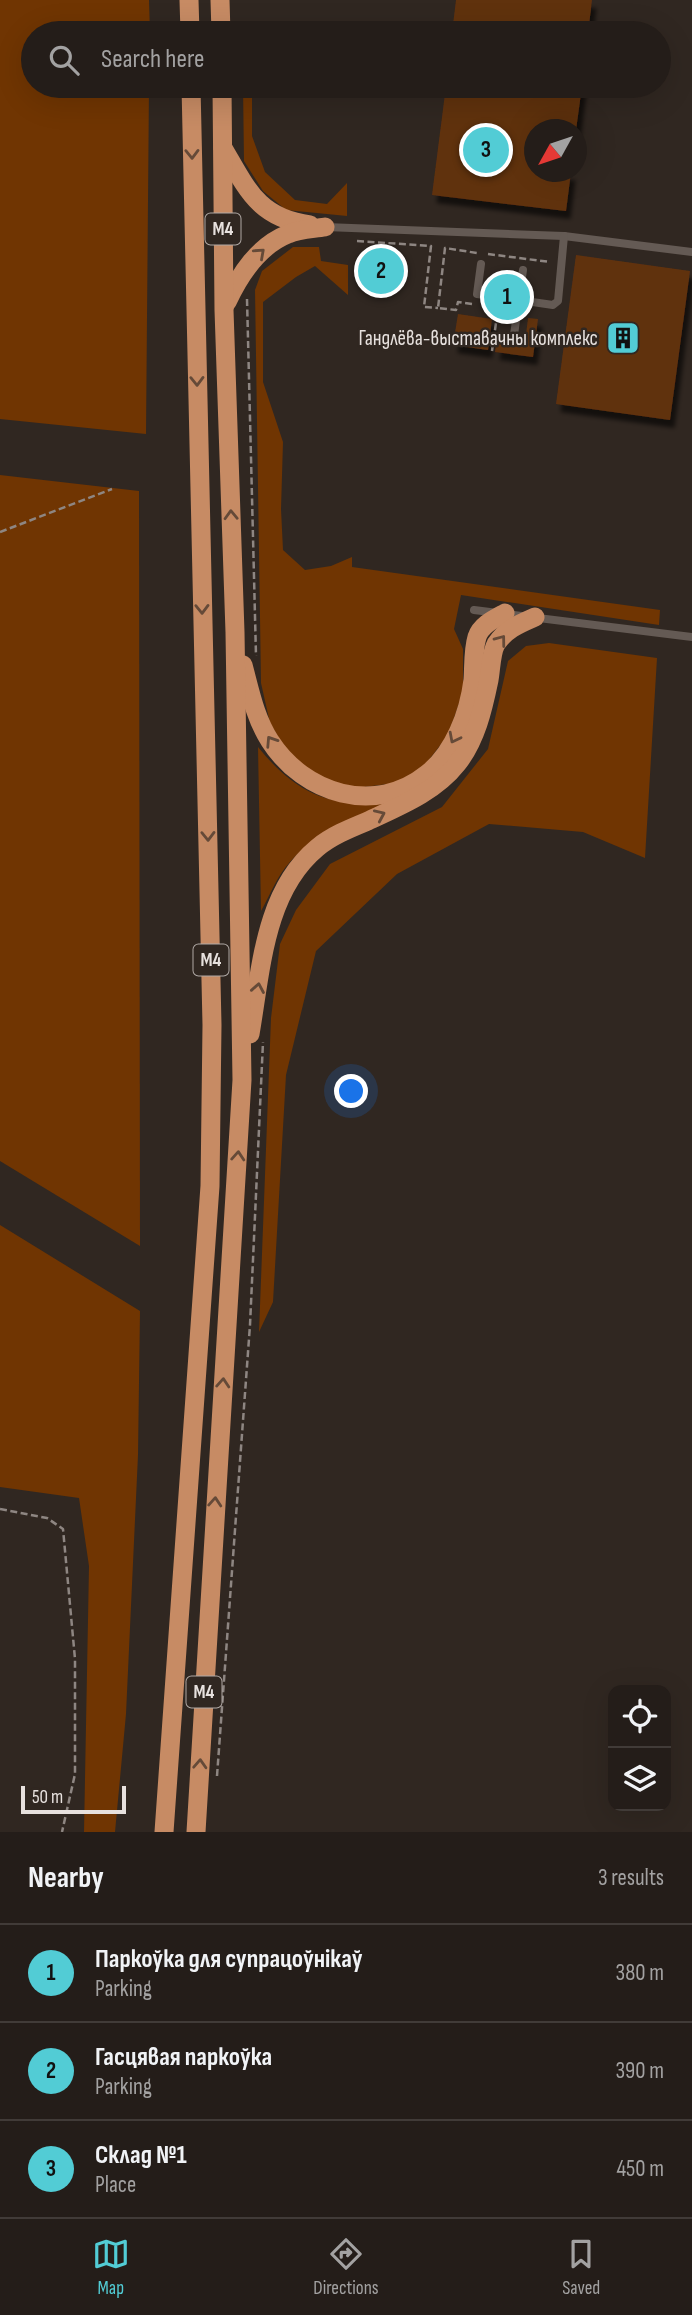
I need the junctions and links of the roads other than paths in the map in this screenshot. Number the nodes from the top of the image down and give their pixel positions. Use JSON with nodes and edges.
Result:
{"nodes":[{"id":1,"x":189,"y":0,"type":"edge"},
{"id":2,"x":220,"y":0,"type":"edge"},
{"id":3,"x":190,"y":21,"type":"edge"},
{"id":4,"x":221,"y":21,"type":"edge"},
{"id":5,"x":191,"y":98,"type":"edge"},
{"id":6,"x":222,"y":98,"type":"edge"},
{"id":7,"x":222,"y":148,"type":"junction"},
{"id":8,"x":326,"y":227,"type":"junction"},
{"id":9,"x":564,"y":236,"type":"junction"},
{"id":10,"x":692,"y":253,"type":"edge"},
{"id":11,"x":481,"y":264,"type":"dead end"},
{"id":12,"x":523,"y":270,"type":"dead end"},
{"id":13,"x":518,"y":300,"type":"junction"},
{"id":14,"x":224,"y":310,"type":"junction"},
{"id":15,"x":514,"y":335,"type":"dead end"},
{"id":16,"x":474,"y":610,"type":"dead end"},
{"id":17,"x":505,"y":613,"type":"junction"},
{"id":18,"x":535,"y":617,"type":"junction"},
{"id":19,"x":235,"y":632,"type":"junction"},
{"id":20,"x":692,"y":637,"type":"edge"},
{"id":21,"x":242,"y":1080,"type":"junction"},
{"id":22,"x":164,"y":1832,"type":"edge"},
{"id":23,"x":196,"y":1832,"type":"edge"}],
"edges":[{"from":1,"to":3,"type":"highway"},
{"from":2,"to":4,"type":"highway"},
{"from":5,"to":22,"type":"highway","number":"М4","one_way":true},
{"from":6,"to":7,"type":"highway","number":"М4"},
{"from":7,"to":8,"type":"highway"},
{"from":7,"to":14,"type":"highway","number":"М4"},
{"from":8,"to":9,"type":"lane"},
{"from":14,"to":8,"type":"highway","one_way":true},
{"from":9,"to":10,"type":"lane"},
{"from":9,"to":13,"type":"lane"},
{"from":11,"to":13,"type":"lane"},
{"from":12,"to":13,"type":"lane"},
{"from":13,"to":15,"type":"lane"},
{"from":19,"to":14,"type":"highway","number":"М4","one_way":true},
{"from":16,"to":17,"type":"lane"},
{"from":17,"to":18,"type":"lane"},
{"from":17,"to":19,"type":"highway","one_way":true},
{"from":18,"to":20,"type":"lane"},
{"from":21,"to":18,"type":"highway","one_way":true},
{"from":19,"to":21,"type":"highway","number":"М4"},
{"from":23,"to":21,"type":"highway","number":"М4","one_way":true}]}
